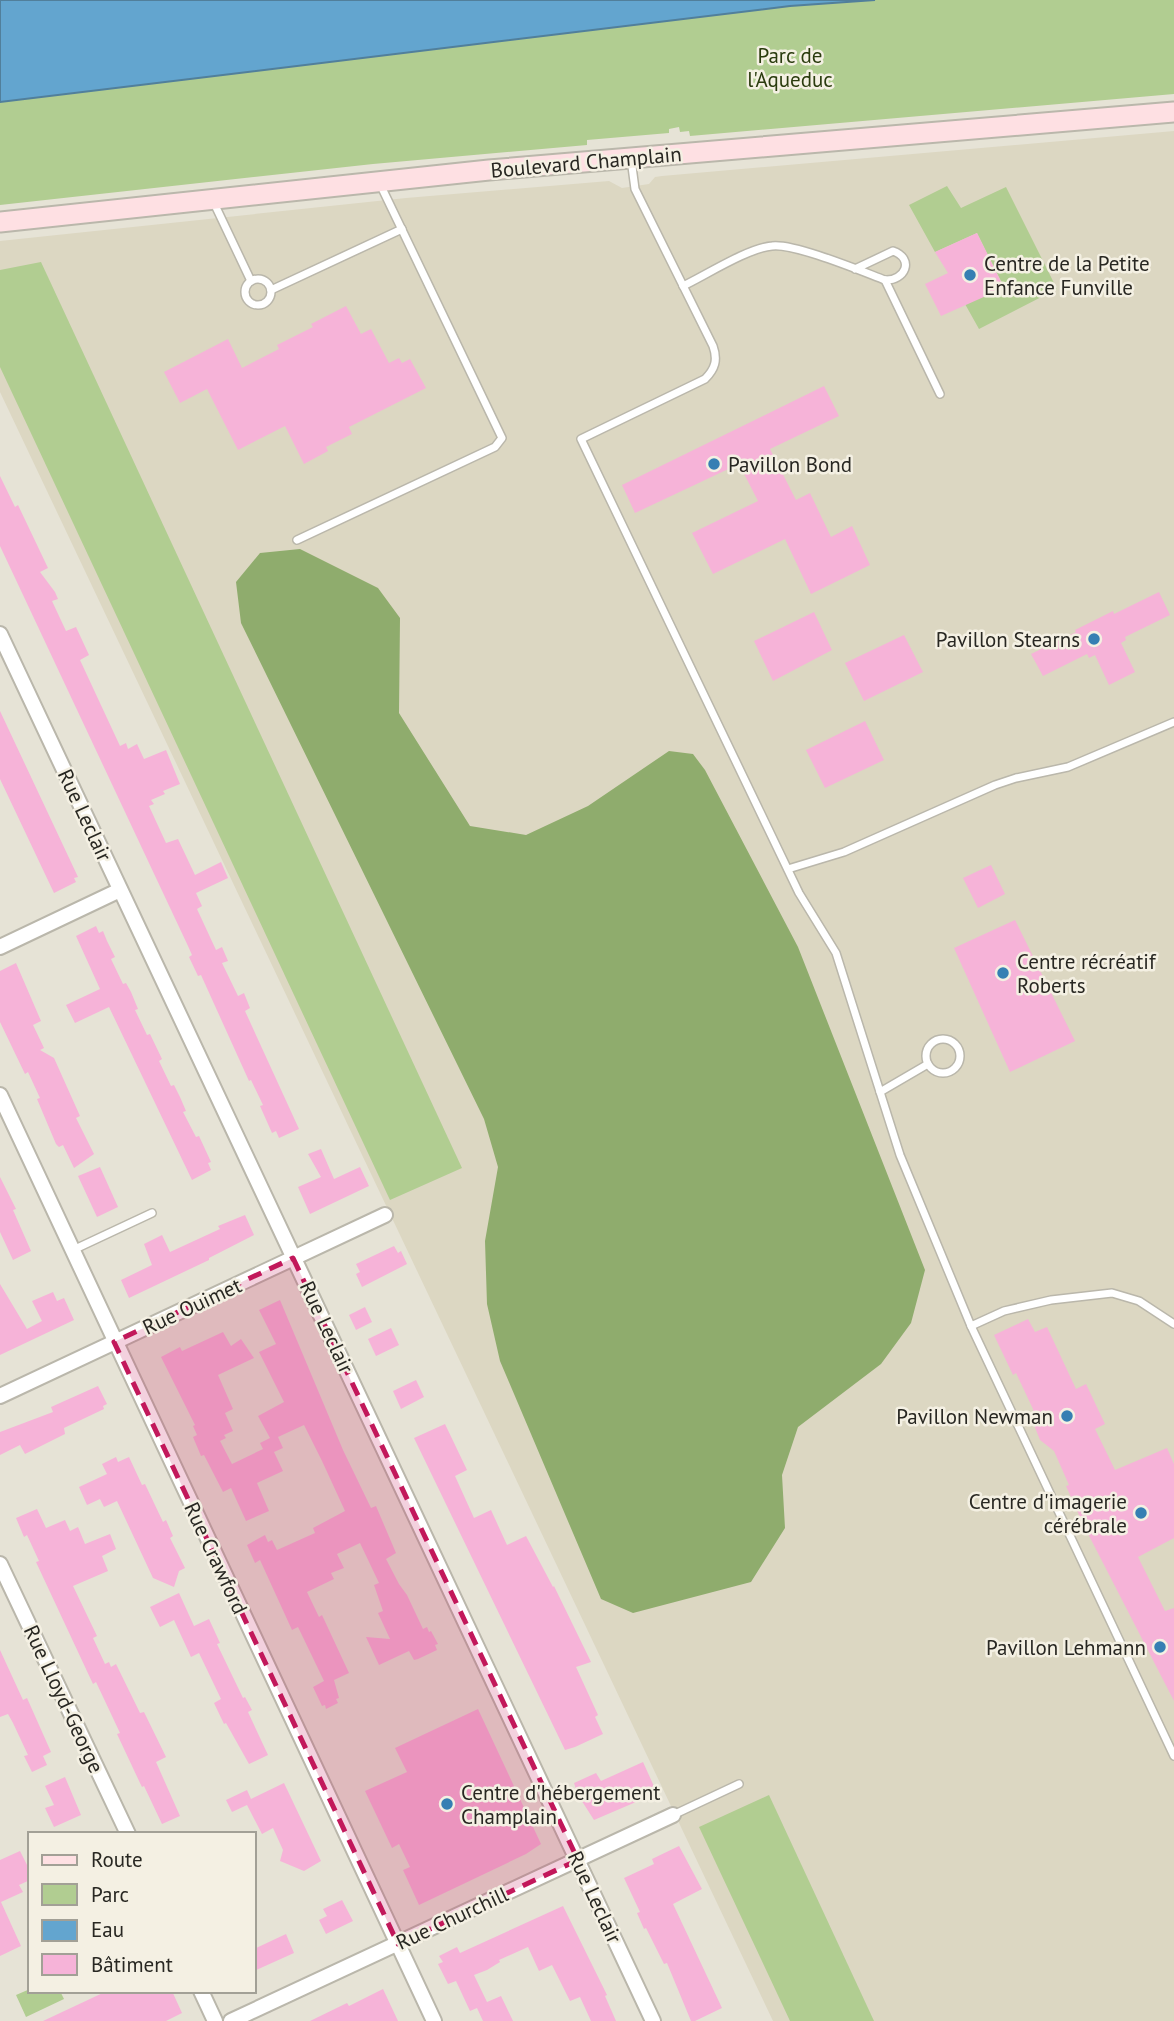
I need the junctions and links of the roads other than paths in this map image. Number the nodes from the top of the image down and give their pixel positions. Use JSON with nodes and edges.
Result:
{"nodes":[{"id":1,"x":1174,"y":113,"type":"edge"},
{"id":2,"x":631,"y":158,"type":"junction"},
{"id":3,"x":378,"y":181,"type":"junction"},
{"id":4,"x":212,"y":199,"type":"junction"},
{"id":5,"x":0,"y":222,"type":"edge"},
{"id":6,"x":402,"y":229,"type":"junction"},
{"id":7,"x":855,"y":269,"type":"junction"},
{"id":8,"x":885,"y":280,"type":"junction"},
{"id":9,"x":251,"y":281,"type":"junction"},
{"id":10,"x":683,"y":286,"type":"junction"},
{"id":11,"x":271,"y":290,"type":"junction"},
{"id":12,"x":940,"y":394,"type":"dead end"},
{"id":13,"x":297,"y":540,"type":"dead end"},
{"id":14,"x":0,"y":634,"type":"edge"},
{"id":15,"x":1174,"y":722,"type":"edge"},
{"id":16,"x":788,"y":869,"type":"junction"},
{"id":17,"x":120,"y":890,"type":"junction"},
{"id":18,"x":0,"y":947,"type":"edge"},
{"id":19,"x":928,"y":1064,"type":"junction"},
{"id":20,"x":880,"y":1092,"type":"junction"},
{"id":21,"x":0,"y":1095,"type":"edge"},
{"id":22,"x":152,"y":1213,"type":"dead end"},
{"id":23,"x":385,"y":1215,"type":"dead end"},
{"id":24,"x":72,"y":1251,"type":"junction"},
{"id":25,"x":293,"y":1258,"type":"junction"},
{"id":26,"x":1174,"y":1324,"type":"edge"},
{"id":27,"x":971,"y":1326,"type":"junction"},
{"id":28,"x":114,"y":1342,"type":"junction"},
{"id":29,"x":0,"y":1396,"type":"edge"},
{"id":30,"x":0,"y":1564,"type":"edge"},
{"id":31,"x":1171,"y":1739,"type":"edge"},
{"id":32,"x":1174,"y":1756,"type":"edge"},
{"id":33,"x":739,"y":1784,"type":"dead end"},
{"id":34,"x":673,"y":1815,"type":"joint"},
{"id":35,"x":127,"y":1832,"type":"edge"},
{"id":36,"x":578,"y":1860,"type":"junction"},
{"id":37,"x":398,"y":1944,"type":"junction"},
{"id":38,"x":202,"y":1993,"type":"edge"},
{"id":39,"x":215,"y":2021,"type":"edge"},
{"id":40,"x":230,"y":2021,"type":"edge"},
{"id":41,"x":434,"y":2021,"type":"edge"},
{"id":42,"x":653,"y":2021,"type":"edge"}],
"edges":[{"from":1,"to":2,"type":"main road","name":"Boulevard Champlain"},
{"from":2,"to":3,"type":"main road","name":"Boulevard Champlain"},
{"from":2,"to":10,"type":"lane"},
{"from":3,"to":4,"type":"main road","name":"Boulevard Champlain"},
{"from":3,"to":6,"type":"lane"},
{"from":4,"to":5,"type":"main road","name":"Boulevard Champlain"},
{"from":4,"to":9,"type":"lane"},
{"from":6,"to":11,"type":"lane"},
{"from":6,"to":13,"type":"lane"},
{"from":7,"to":8,"type":"lane"},
{"from":7,"to":8,"type":"lane"},
{"from":7,"to":10,"type":"lane"},
{"from":8,"to":12,"type":"lane"},
{"from":9,"to":11,"type":"lane"},
{"from":9,"to":11,"type":"lane"},
{"from":10,"to":16,"type":"lane"},
{"from":14,"to":17,"type":"street","name":"Rue Leclair"},
{"from":15,"to":16,"type":"lane"},
{"from":16,"to":20,"type":"lane"},
{"from":17,"to":18,"type":"street"},
{"from":17,"to":25,"type":"street","name":"Rue Leclair"},
{"from":19,"to":19,"type":"lane"},
{"from":19,"to":20,"type":"lane"},
{"from":20,"to":27,"type":"lane"},
{"from":21,"to":24,"type":"street","name":"Rue Crawford"},
{"from":22,"to":24,"type":"lane"},
{"from":23,"to":25,"type":"street","name":"Rue Ouimet"},
{"from":24,"to":28,"type":"street","name":"Rue Crawford"},
{"from":25,"to":28,"type":"street","name":"Rue Ouimet"},
{"from":25,"to":36,"type":"street","name":"Rue Leclair"},
{"from":26,"to":27,"type":"lane"},
{"from":27,"to":31,"type":"lane"},
{"from":28,"to":29,"type":"street","name":"Rue Ouimet"},
{"from":28,"to":37,"type":"street","name":"Rue Crawford"},
{"from":30,"to":35,"type":"street","name":"Rue Lloyd-George"},
{"from":31,"to":32,"type":"lane"},
{"from":33,"to":34,"type":"lane"},
{"from":34,"to":36,"type":"street","name":"Rue Churchill"},
{"from":36,"to":37,"type":"street","name":"Rue Churchill"},
{"from":36,"to":42,"type":"street","name":"Rue Leclair"},
{"from":37,"to":40,"type":"street","name":"Rue Churchill"},
{"from":37,"to":41,"type":"street","name":"Rue Crawford"},
{"from":38,"to":39,"type":"street"}]}
